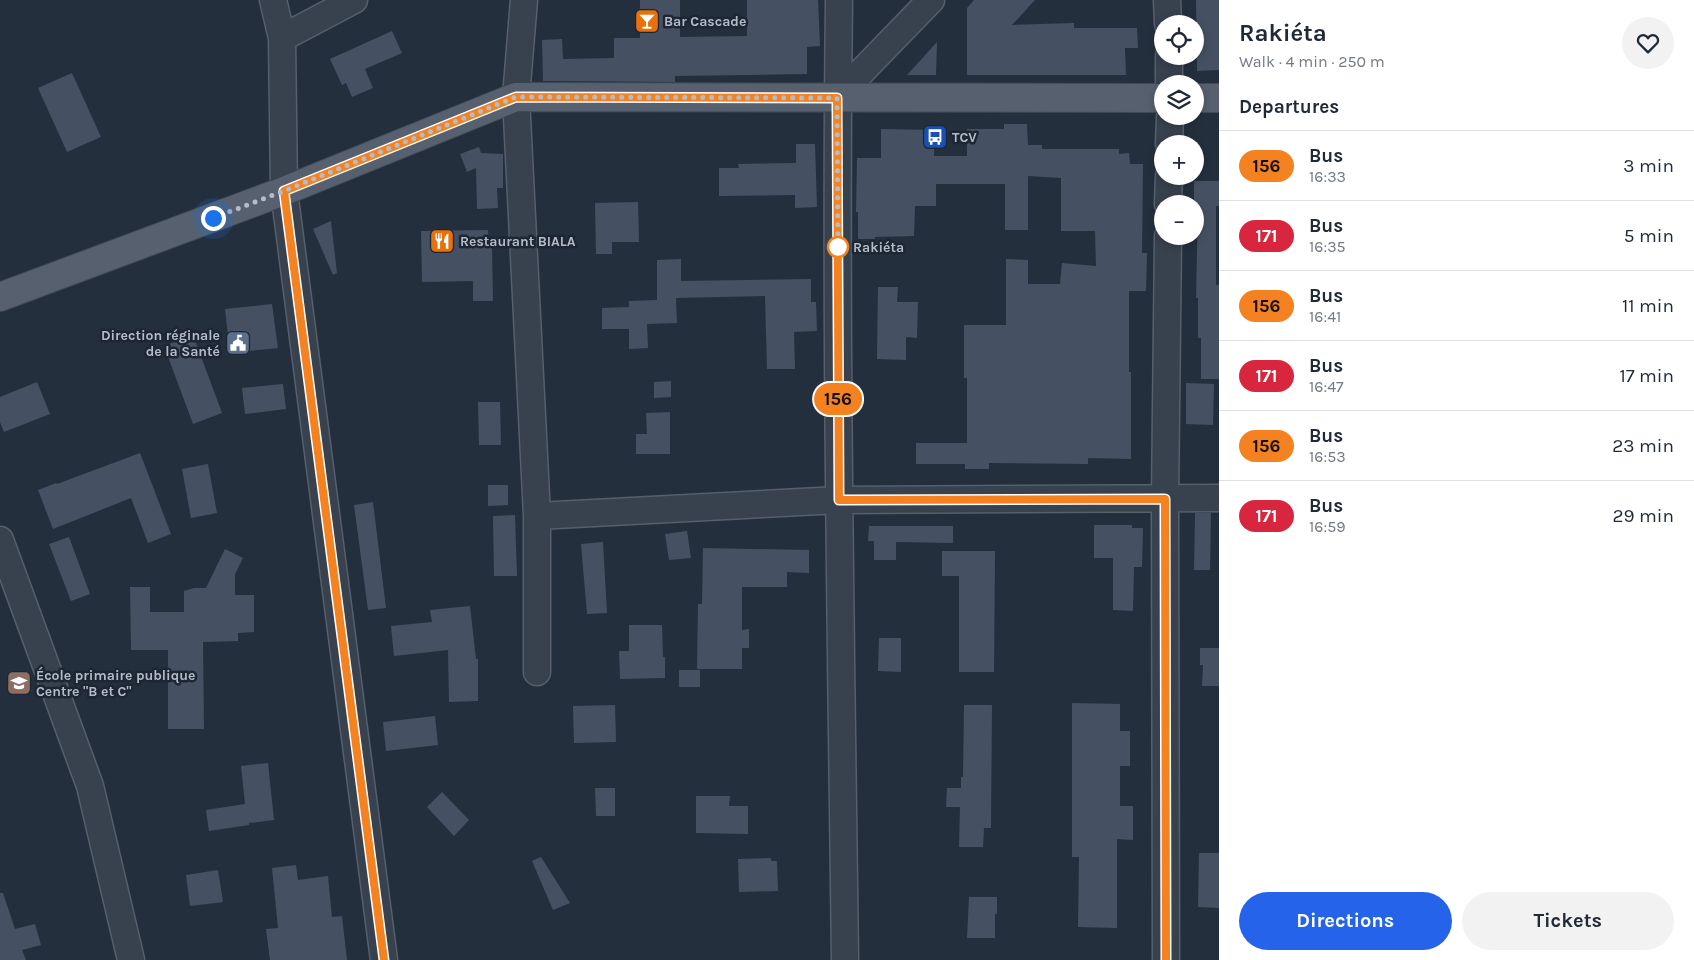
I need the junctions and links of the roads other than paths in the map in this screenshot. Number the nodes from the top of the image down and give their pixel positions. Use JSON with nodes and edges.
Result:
{"nodes":[{"id":1,"x":272,"y":0,"type":"edge"},
{"id":2,"x":354,"y":0,"type":"edge"},
{"id":3,"x":524,"y":0,"type":"edge"},
{"id":4,"x":839,"y":0,"type":"edge"},
{"id":5,"x":931,"y":0,"type":"edge"},
{"id":6,"x":1167,"y":0,"type":"edge"},
{"id":7,"x":1168,"y":15,"type":"edge"},
{"id":8,"x":282,"y":38,"type":"junction"},
{"id":9,"x":516,"y":97,"type":"junction"},
{"id":10,"x":837,"y":98,"type":"junction"},
{"id":11,"x":1154,"y":98,"type":"edge"},
{"id":12,"x":1204,"y":98,"type":"edge"},
{"id":13,"x":1219,"y":98,"type":"edge"},
{"id":14,"x":284,"y":191,"type":"junction"},
{"id":15,"x":1168,"y":245,"type":"edge"},
{"id":16,"x":0,"y":297,"type":"edge"},
{"id":17,"x":1219,"y":498,"type":"edge"},
{"id":18,"x":1165,"y":499,"type":"junction"},
{"id":19,"x":839,"y":500,"type":"junction"},
{"id":20,"x":536,"y":516,"type":"junction"},
{"id":21,"x":0,"y":540,"type":"edge"},
{"id":22,"x":537,"y":672,"type":"dead end"},
{"id":23,"x":130,"y":960,"type":"edge"},
{"id":24,"x":384,"y":960,"type":"edge"},
{"id":25,"x":846,"y":960,"type":"edge"},
{"id":26,"x":1166,"y":960,"type":"edge"}],
"edges":[{"from":1,"to":8,"type":"street"},
{"from":2,"to":8,"type":"street"},
{"from":3,"to":9,"type":"street"},
{"from":4,"to":10,"type":"street"},
{"from":5,"to":10,"type":"street"},
{"from":6,"to":7,"type":"street"},
{"from":8,"to":14,"type":"street"},
{"from":9,"to":10,"type":"main road"},
{"from":9,"to":14,"type":"main road"},
{"from":9,"to":20,"type":"street"},
{"from":10,"to":11,"type":"main road"},
{"from":10,"to":19,"type":"street"},
{"from":12,"to":13,"type":"main road"},
{"from":14,"to":16,"type":"main road"},
{"from":14,"to":24,"type":"street"},
{"from":15,"to":18,"type":"street"},
{"from":17,"to":18,"type":"street"},
{"from":18,"to":19,"type":"street"},
{"from":18,"to":26,"type":"street"},
{"from":19,"to":20,"type":"street"},
{"from":19,"to":25,"type":"street"},
{"from":20,"to":22,"type":"street"},
{"from":21,"to":23,"type":"street"}]}
